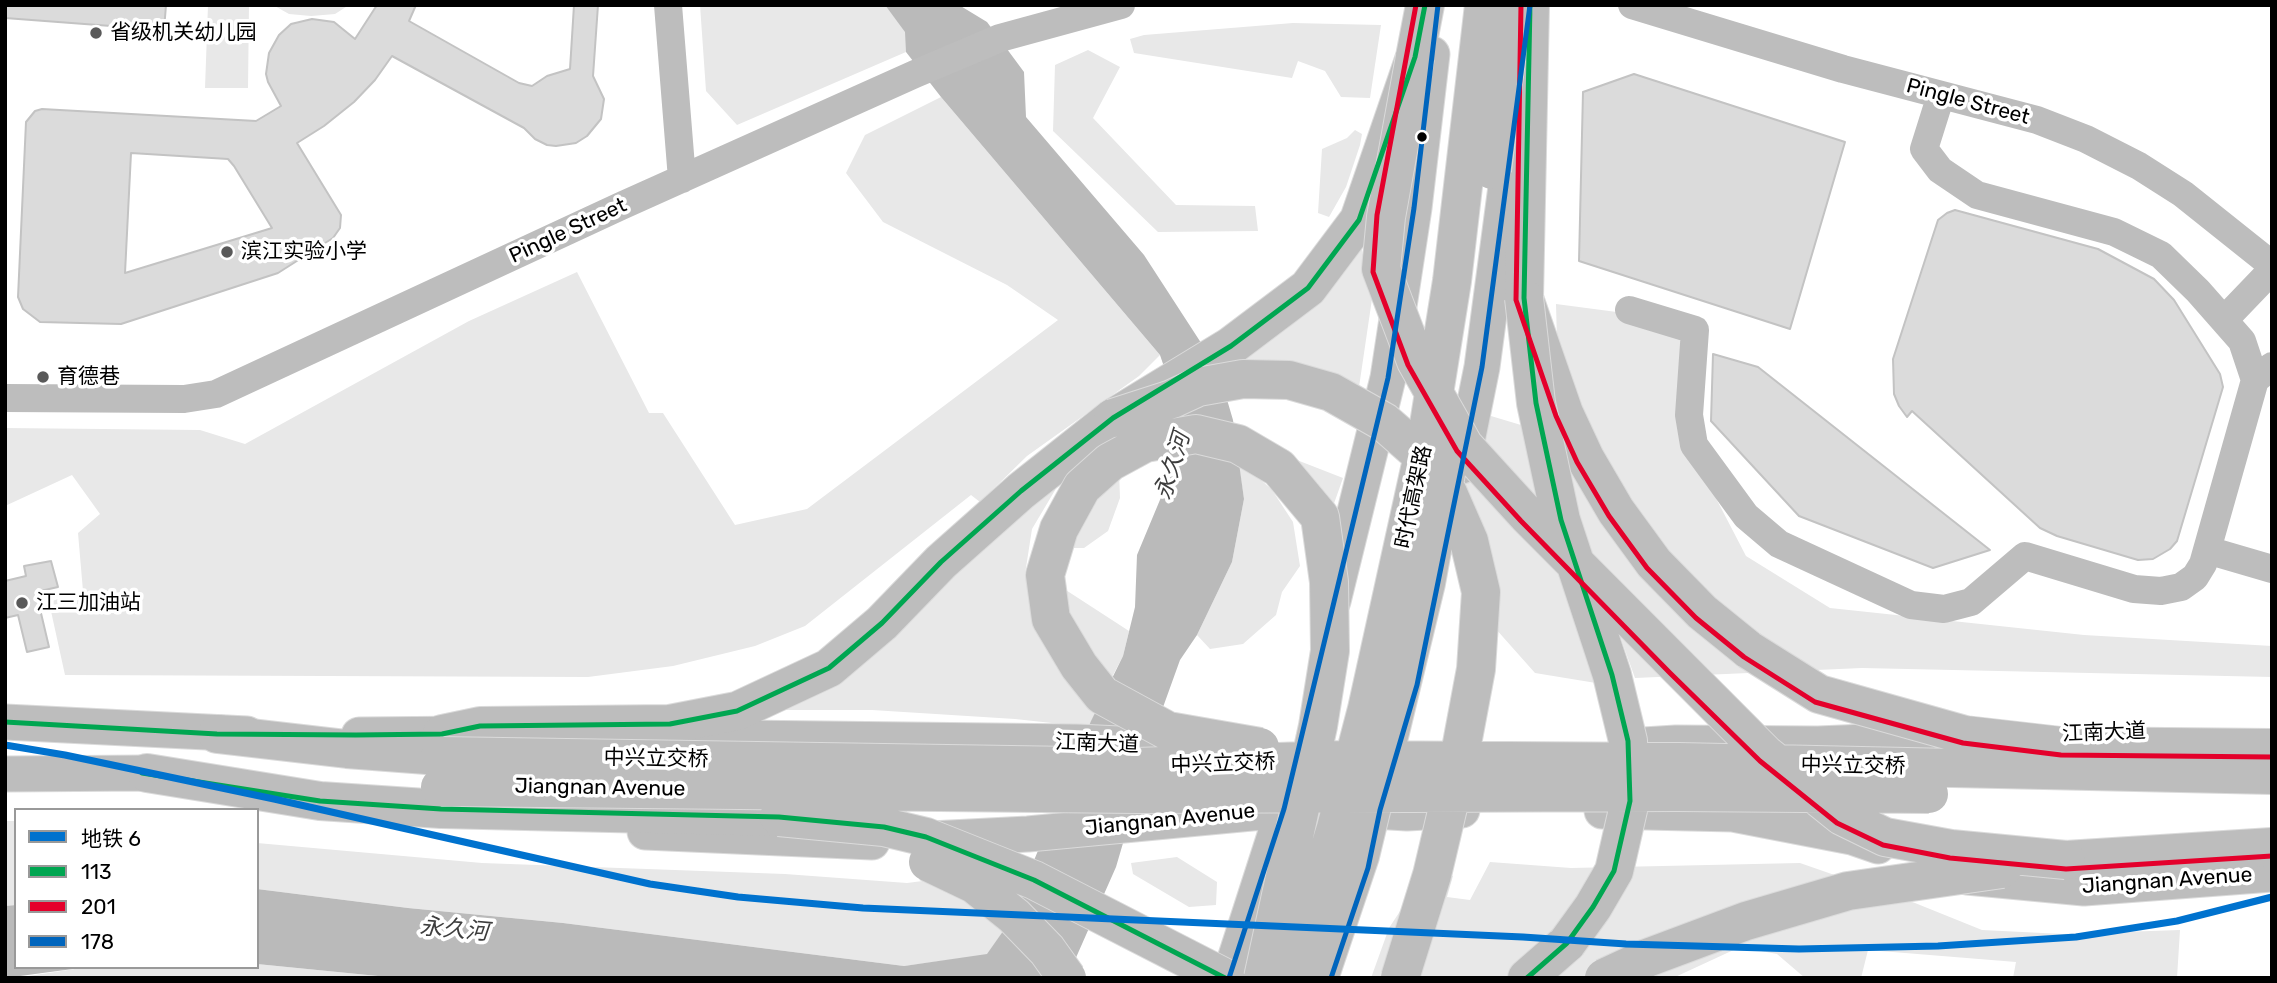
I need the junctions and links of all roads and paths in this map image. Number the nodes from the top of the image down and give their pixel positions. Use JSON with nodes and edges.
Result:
{"nodes":[{"id":1,"x":668,"y":5,"type":"edge"},
{"id":2,"x":1121,"y":5,"type":"edge"},
{"id":3,"x":1425,"y":5,"type":"edge"},
{"id":4,"x":1438,"y":5,"type":"edge"},
{"id":5,"x":1484,"y":5,"type":"edge"},
{"id":6,"x":1513,"y":5,"type":"edge"},
{"id":7,"x":1530,"y":5,"type":"edge"},
{"id":8,"x":1632,"y":5,"type":"edge"},
{"id":9,"x":1415,"y":57,"type":"junction"},
{"id":10,"x":1941,"y":95,"type":"junction"},
{"id":11,"x":682,"y":179,"type":"junction"},
{"id":12,"x":2272,"y":265,"type":"edge"},
{"id":13,"x":2272,"y":270,"type":"edge"},
{"id":14,"x":1524,"y":298,"type":"junction"},
{"id":15,"x":1629,"y":310,"type":"dead end"},
{"id":16,"x":2224,"y":320,"type":"junction"},
{"id":17,"x":2263,"y":373,"type":"edge"},
{"id":18,"x":5,"y":398,"type":"edge"},
{"id":19,"x":1113,"y":418,"type":"junction"},
{"id":20,"x":2207,"y":550,"type":"junction"},
{"id":21,"x":2272,"y":569,"type":"edge"},
{"id":22,"x":5,"y":722,"type":"edge"},
{"id":23,"x":2272,"y":729,"type":"edge"},
{"id":24,"x":217,"y":734,"type":"joint"},
{"id":25,"x":2272,"y":747,"type":"edge"},
{"id":26,"x":1399,"y":751,"type":"junction"},
{"id":27,"x":1542,"y":751,"type":"junction"},
{"id":28,"x":1316,"y":759,"type":"junction"},
{"id":29,"x":441,"y":771,"type":"junction"},
{"id":30,"x":147,"y":773,"type":"junction"},
{"id":31,"x":5,"y":774,"type":"edge"},
{"id":32,"x":2272,"y":775,"type":"edge"},
{"id":33,"x":2272,"y":797,"type":"edge"},
{"id":34,"x":1535,"y":806,"type":"junction"},
{"id":35,"x":1284,"y":809,"type":"junction"},
{"id":36,"x":1380,"y":810,"type":"junction"},
{"id":37,"x":779,"y":817,"type":"junction"},
{"id":38,"x":2272,"y":847,"type":"edge"},
{"id":39,"x":2066,"y":860,"type":"junction"},
{"id":40,"x":2272,"y":874,"type":"edge"},
{"id":41,"x":1067,"y":978,"type":"edge"},
{"id":42,"x":1227,"y":978,"type":"edge"},
{"id":43,"x":1263,"y":978,"type":"edge"},
{"id":44,"x":1290,"y":978,"type":"edge"},
{"id":45,"x":1319,"y":978,"type":"edge"},
{"id":46,"x":1331,"y":978,"type":"edge"},
{"id":47,"x":1400,"y":978,"type":"edge"},
{"id":48,"x":1527,"y":978,"type":"edge"},
{"id":49,"x":1604,"y":978,"type":"edge"}],
"edges":[{"from":1,"to":11,"type":"street"},
{"from":2,"to":11,"type":"street","name":"Pingle Street"},
{"from":3,"to":9,"type":"highway"},
{"from":4,"to":28,"type":"main road"},
{"from":5,"to":44,"type":"highway","name":"时代高架路","bridge":true},
{"from":6,"to":45,"type":"highway","name":"时代高架路","bridge":true},
{"from":7,"to":14,"type":"highway"},
{"from":7,"to":26,"type":"main road"},
{"from":8,"to":10,"type":"street","name":"Pingle Street"},
{"from":9,"to":19,"type":"highway","bridge":true},
{"from":9,"to":39,"type":"highway","bridge":true},
{"from":10,"to":12,"type":"street","name":"Pingle Street"},
{"from":10,"to":16,"type":"street"},
{"from":11,"to":18,"type":"street","name":"Pingle Street"},
{"from":13,"to":16,"type":"street"},
{"from":14,"to":25,"type":"highway","bridge":true},
{"from":14,"to":48,"type":"highway","bridge":true},
{"from":15,"to":20,"type":"street"},
{"from":16,"to":17,"type":"street"},
{"from":17,"to":20,"type":"street"},
{"from":19,"to":29,"type":"highway"},
{"from":19,"to":47,"type":"highway","bridge":true},
{"from":20,"to":21,"type":"street"},
{"from":22,"to":24,"type":"main road"},
{"from":23,"to":27,"type":"main road","name":"江南大道"},
{"from":24,"to":29,"type":"highway","name":"中兴立交桥"},
{"from":26,"to":27,"type":"main road","name":"江南大道"},
{"from":26,"to":28,"type":"main road","name":"江南大道"},
{"from":26,"to":36,"type":"main road"},
{"from":27,"to":34,"type":"main road"},
{"from":28,"to":29,"type":"highway","name":"中兴立交桥","bridge":true},
{"from":28,"to":29,"type":"main road","name":"江南大道"},
{"from":28,"to":32,"type":"highway","name":"中兴立交桥","bridge":true},
{"from":28,"to":35,"type":"main road"},
{"from":28,"to":43,"type":"highway","bridge":true},
{"from":29,"to":30,"type":"highway","name":"Jiangnan Avenue"},
{"from":29,"to":33,"type":"highway","name":"Jiangnan Avenue","bridge":true},
{"from":29,"to":37,"type":"highway"},
{"from":30,"to":31,"type":"main road","name":"Jiangnan Avenue"},
{"from":30,"to":35,"type":"main road","name":"Jiangnan Avenue"},
{"from":34,"to":36,"type":"main road","name":"Jiangnan Avenue"},
{"from":34,"to":40,"type":"main road","name":"Jiangnan Avenue"},
{"from":35,"to":36,"type":"main road","name":"Jiangnan Avenue"},
{"from":35,"to":42,"type":"main road"},
{"from":36,"to":46,"type":"main road"},
{"from":37,"to":41,"type":"highway","bridge":true},
{"from":37,"to":42,"type":"highway","bridge":true},
{"from":38,"to":39,"type":"highway"},
{"from":39,"to":49,"type":"highway","bridge":true}]}
